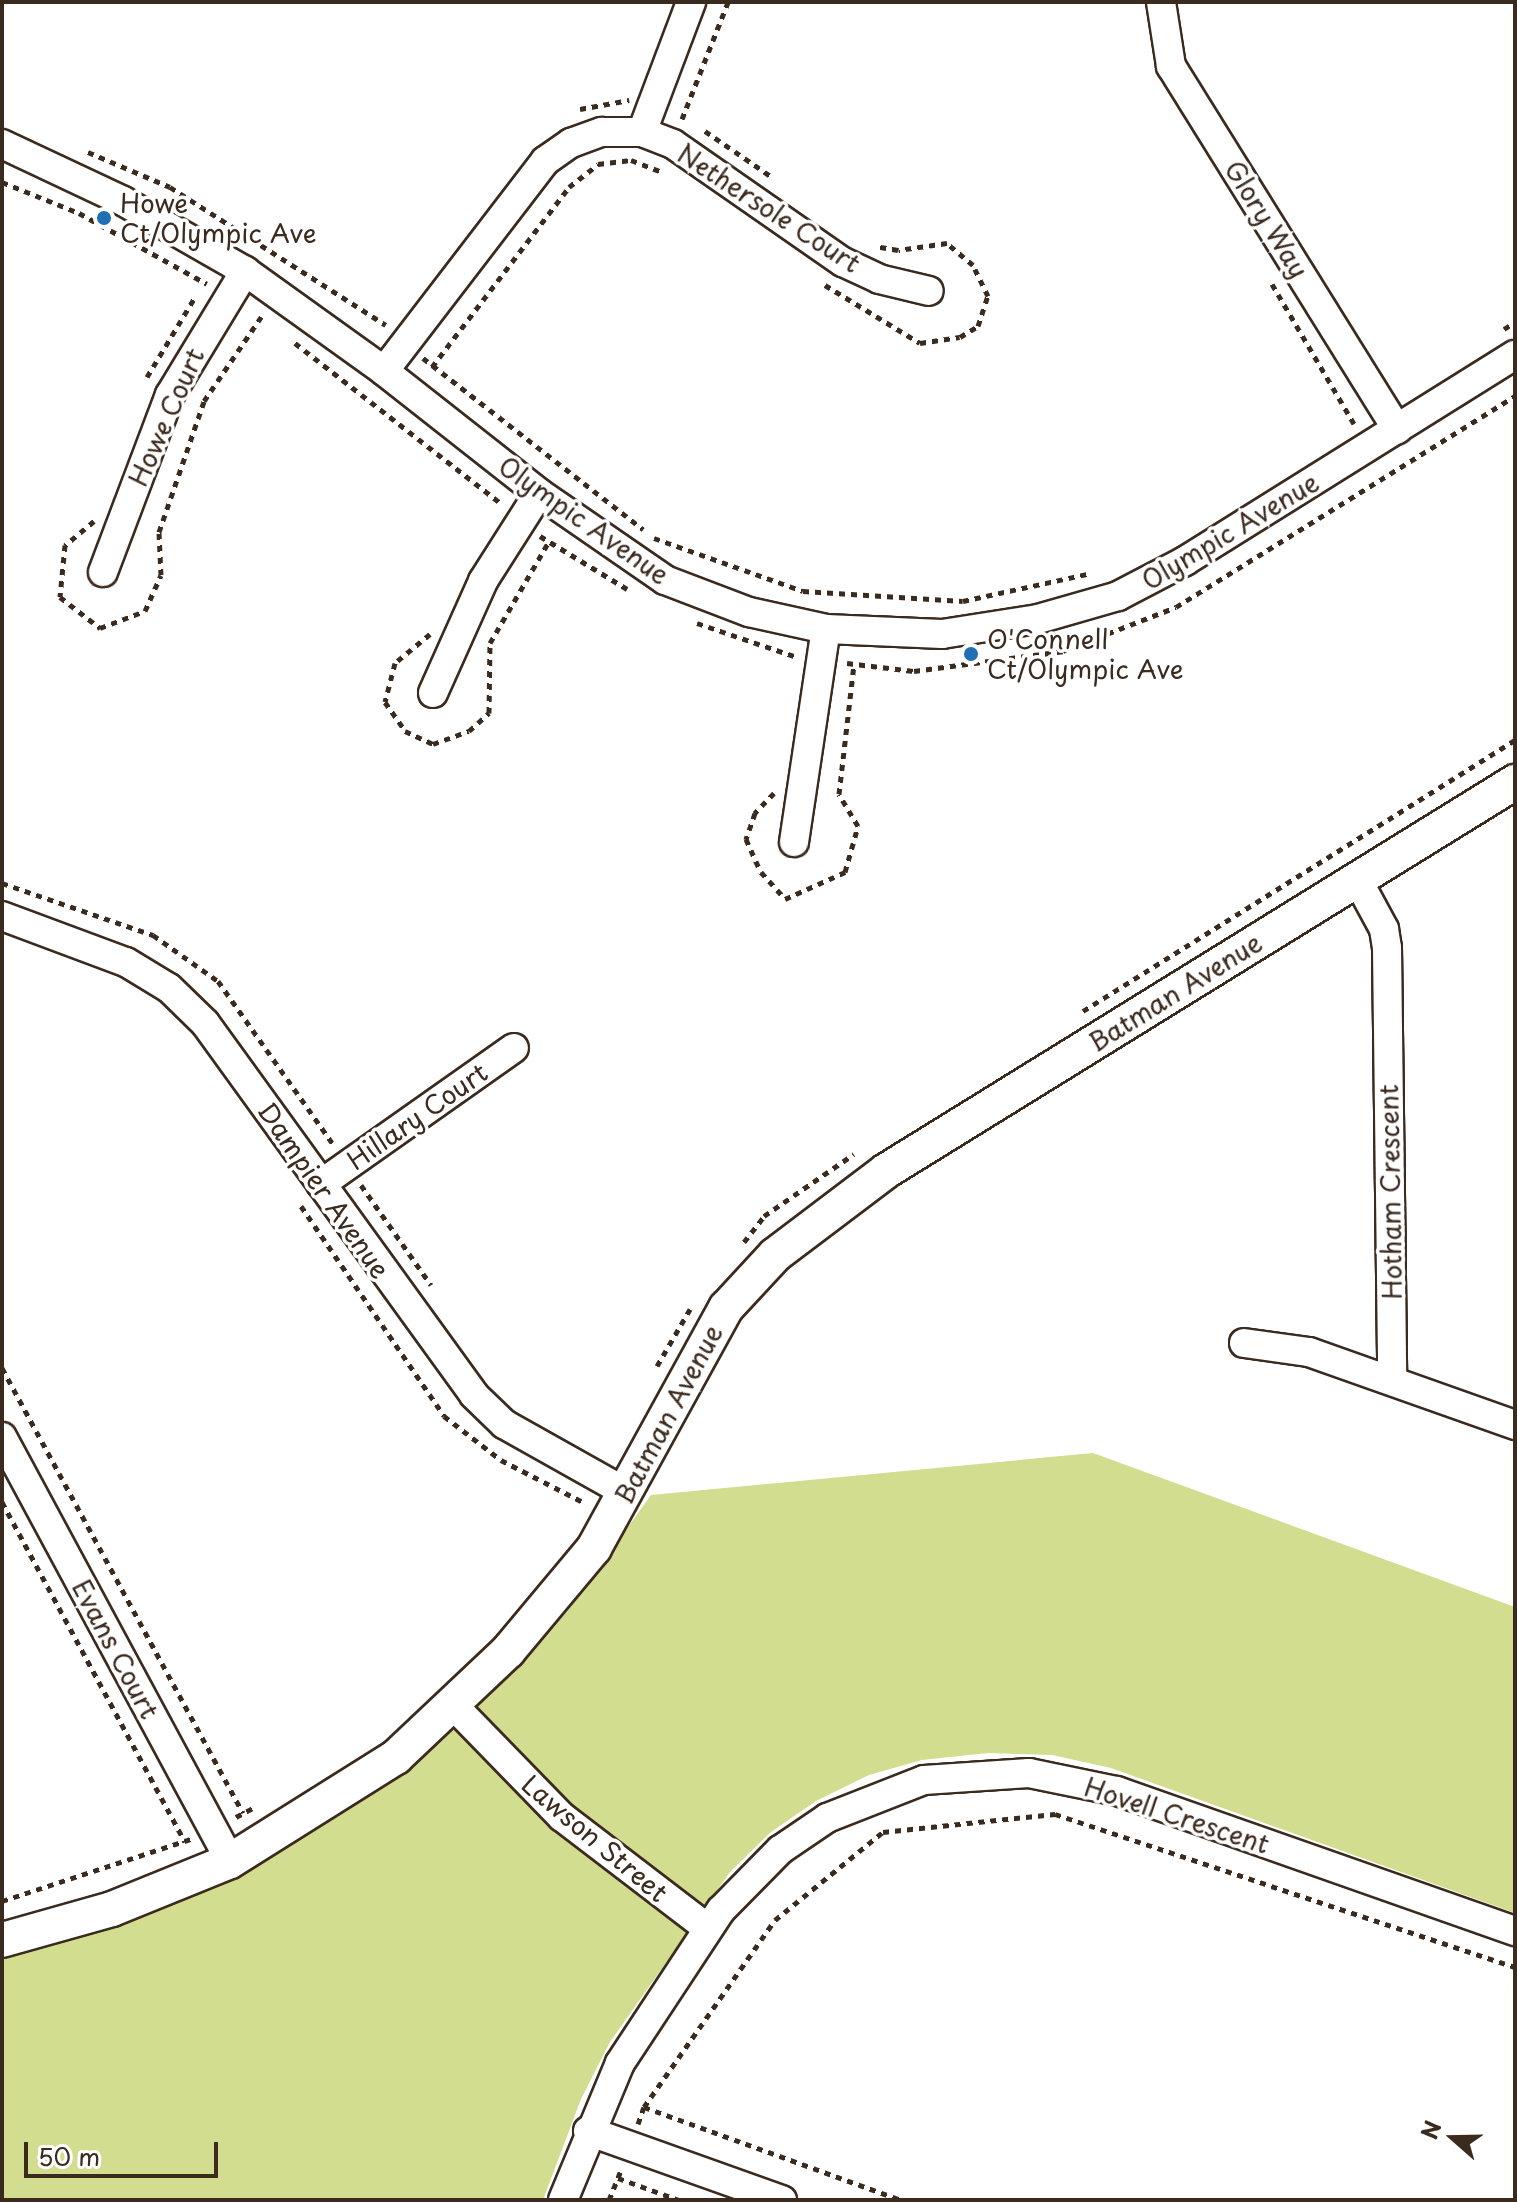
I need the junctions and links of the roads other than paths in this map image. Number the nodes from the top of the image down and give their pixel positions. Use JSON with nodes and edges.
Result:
{"nodes":[{"id":1,"x":691,"y":2,"type":"edge"},
{"id":2,"x":1161,"y":2,"type":"edge"},
{"id":3,"x":646,"y":120,"type":"junction"},
{"id":4,"x":2,"y":144,"type":"edge"},
{"id":5,"x":245,"y":271,"type":"junction"},
{"id":6,"x":929,"y":291,"type":"dead end"},
{"id":7,"x":1508,"y":342,"type":"edge"},
{"id":8,"x":384,"y":371,"type":"junction"},
{"id":9,"x":1390,"y":417,"type":"junction"},
{"id":10,"x":539,"y":493,"type":"junction"},
{"id":11,"x":103,"y":572,"type":"dead end"},
{"id":12,"x":826,"y":629,"type":"junction"},
{"id":13,"x":433,"y":693,"type":"dead end"},
{"id":14,"x":1515,"y":782,"type":"edge"},
{"id":15,"x":794,"y":842,"type":"dead end"},
{"id":16,"x":1357,"y":879,"type":"junction"},
{"id":17,"x":2,"y":916,"type":"edge"},
{"id":18,"x":514,"y":1048,"type":"dead end"},
{"id":19,"x":321,"y":1184,"type":"junction"},
{"id":20,"x":1244,"y":1343,"type":"dead end"},
{"id":21,"x":1392,"y":1380,"type":"junction"},
{"id":22,"x":1515,"y":1425,"type":"edge"},
{"id":23,"x":2,"y":1437,"type":"edge"},
{"id":24,"x":627,"y":1493,"type":"junction"},
{"id":25,"x":455,"y":1707,"type":"junction"},
{"id":26,"x":230,"y":1861,"type":"junction"},
{"id":27,"x":707,"y":1928,"type":"junction"},
{"id":28,"x":1515,"y":1931,"type":"edge"},
{"id":29,"x":2,"y":1940,"type":"edge"},
{"id":30,"x":588,"y":2131,"type":"junction"},
{"id":31,"x":563,"y":2200,"type":"edge"},
{"id":32,"x":782,"y":2200,"type":"edge"}],
"edges":[{"from":1,"to":3,"type":"street"},
{"from":2,"to":9,"type":"street","name":"Glory Way"},
{"from":3,"to":6,"type":"street","name":"Nethersole Court"},
{"from":3,"to":8,"type":"street","name":"Nethersole Court"},
{"from":4,"to":5,"type":"street","name":"Olympic Avenue"},
{"from":5,"to":8,"type":"street","name":"Olympic Avenue"},
{"from":5,"to":11,"type":"street","name":"Howe Court"},
{"from":7,"to":9,"type":"street","name":"Olympic Avenue"},
{"from":8,"to":10,"type":"street","name":"Olympic Avenue"},
{"from":9,"to":12,"type":"street","name":"Olympic Avenue"},
{"from":10,"to":12,"type":"street","name":"Olympic Avenue"},
{"from":10,"to":13,"type":"street"},
{"from":12,"to":15,"type":"street"},
{"from":14,"to":16,"type":"street","name":"Batman Avenue"},
{"from":16,"to":21,"type":"street","name":"Hotham Crescent"},
{"from":16,"to":24,"type":"street","name":"Batman Avenue"},
{"from":17,"to":19,"type":"street","name":"Dampier Avenue"},
{"from":18,"to":19,"type":"street","name":"Hillary Court"},
{"from":19,"to":24,"type":"street","name":"Dampier Avenue"},
{"from":20,"to":21,"type":"street"},
{"from":21,"to":22,"type":"street"},
{"from":23,"to":26,"type":"street","name":"Evans Court"},
{"from":24,"to":25,"type":"street","name":"Batman Avenue"},
{"from":25,"to":26,"type":"street","name":"Batman Avenue"},
{"from":25,"to":27,"type":"street","name":"Lawson Street"},
{"from":26,"to":29,"type":"street","name":"Batman Avenue"},
{"from":27,"to":28,"type":"street","name":"Hovell Crescent"},
{"from":27,"to":30,"type":"street","name":"Hovell Crescent"},
{"from":30,"to":31,"type":"street","name":"Hovell Crescent"},
{"from":30,"to":32,"type":"street"}]}
